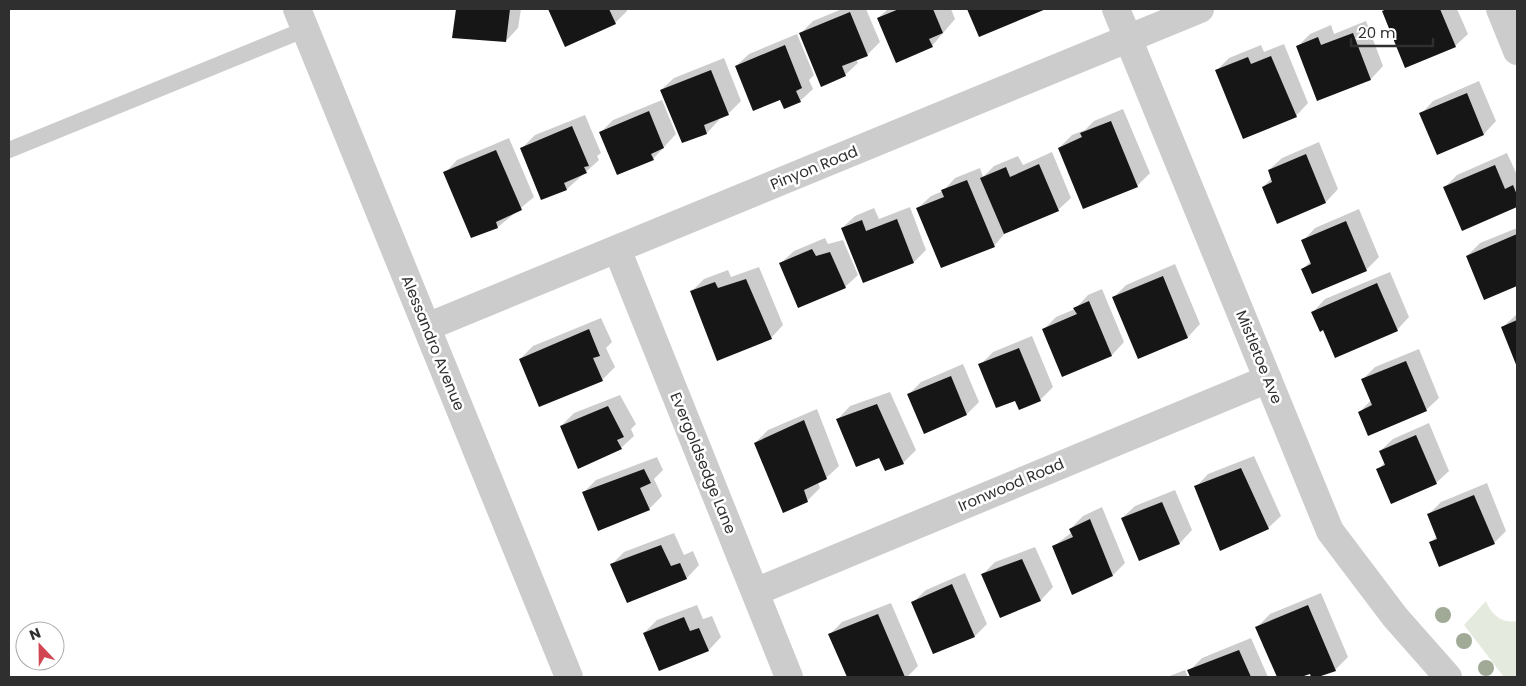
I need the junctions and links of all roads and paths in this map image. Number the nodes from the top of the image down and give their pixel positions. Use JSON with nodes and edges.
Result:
{"nodes":[{"id":1,"x":1116,"y":9,"type":"edge"},
{"id":2,"x":1200,"y":9,"type":"edge"},
{"id":3,"x":1500,"y":9,"type":"edge"},
{"id":4,"x":302,"y":19,"type":"edge"},
{"id":5,"x":1128,"y":39,"type":"junction"},
{"id":6,"x":1517,"y":51,"type":"edge"},
{"id":7,"x":9,"y":150,"type":"edge"},
{"id":8,"x":617,"y":249,"type":"junction"},
{"id":9,"x":427,"y":327,"type":"junction"},
{"id":10,"x":1268,"y":379,"type":"junction"},
{"id":11,"x":755,"y":592,"type":"junction"},
{"id":12,"x":1436,"y":673,"type":"edge"},
{"id":13,"x":569,"y":677,"type":"edge"},
{"id":14,"x":789,"y":677,"type":"edge"}],
"edges":[{"from":1,"to":5,"type":"street","name":"Mistletoe Ave"},
{"from":2,"to":5,"type":"street","name":"Pinyon Road"},
{"from":3,"to":6,"type":"street"},
{"from":4,"to":7,"type":"lane"},
{"from":4,"to":9,"type":"street","name":"Alessandro Avenue"},
{"from":5,"to":8,"type":"street","name":"Pinyon Road"},
{"from":5,"to":10,"type":"street","name":"Mistletoe Ave"},
{"from":8,"to":9,"type":"street","name":"Pinyon Road"},
{"from":8,"to":11,"type":"street","name":"Evergoldsedge Lane"},
{"from":9,"to":13,"type":"street","name":"Alessandro Avenue"},
{"from":10,"to":11,"type":"street","name":"Ironwood Road"},
{"from":10,"to":12,"type":"street","name":"Mistletoe Ave"},
{"from":11,"to":14,"type":"street","name":"Evergoldsedge Lane"}]}
